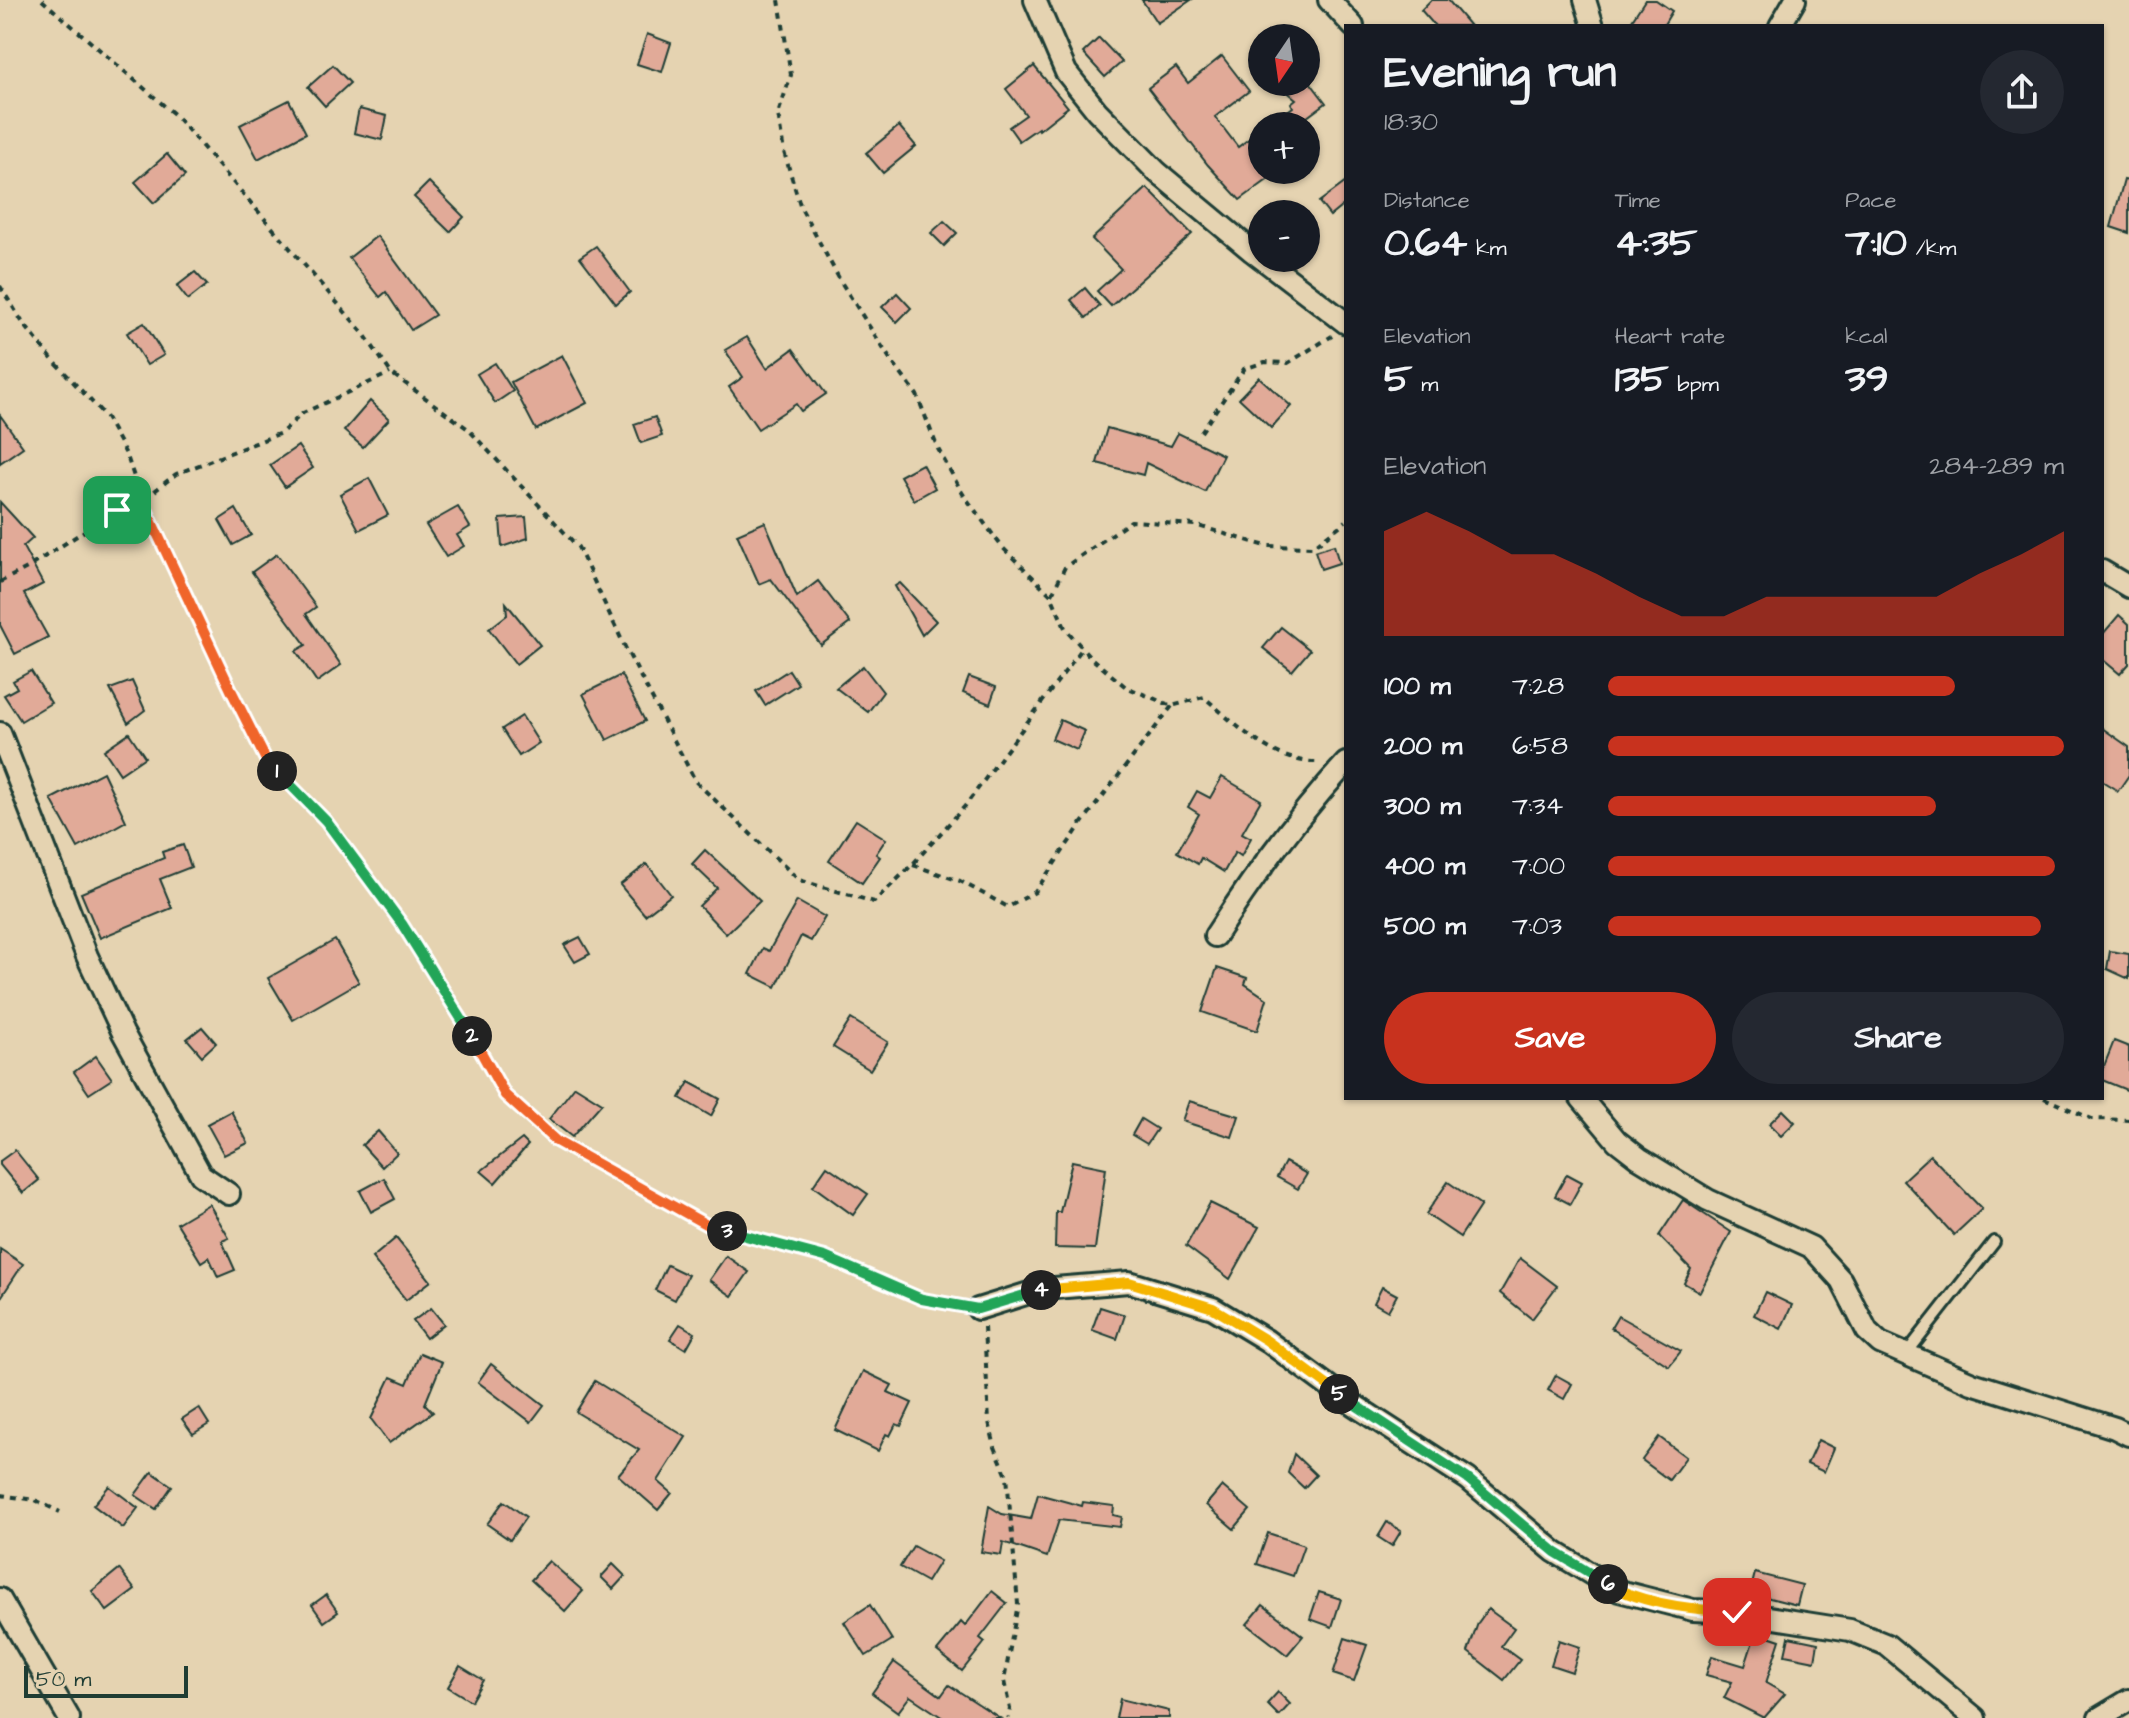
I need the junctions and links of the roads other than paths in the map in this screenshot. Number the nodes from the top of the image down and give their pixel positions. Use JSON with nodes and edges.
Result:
{"nodes":[{"id":1,"x":1329,"y":0,"type":"edge"},
{"id":2,"x":1585,"y":0,"type":"edge"},
{"id":3,"x":1795,"y":0,"type":"edge"},
{"id":4,"x":1042,"y":3,"type":"edge"},
{"id":5,"x":1351,"y":24,"type":"edge"},
{"id":6,"x":1592,"y":24,"type":"edge"},
{"id":7,"x":1781,"y":24,"type":"edge"},
{"id":8,"x":1340,"y":329,"type":"edge"},
{"id":9,"x":2104,"y":572,"type":"edge"},
{"id":10,"x":2129,"y":587,"type":"edge"},
{"id":11,"x":0,"y":733,"type":"edge"},
{"id":12,"x":1339,"y":762,"type":"edge"},
{"id":13,"x":1215,"y":936,"type":"dead end"},
{"id":14,"x":1583,"y":1100,"type":"edge"},
{"id":15,"x":229,"y":1194,"type":"dead end"},
{"id":16,"x":1994,"y":1242,"type":"dead end"},
{"id":17,"x":978,"y":1309,"type":"road end"},
{"id":18,"x":1905,"y":1356,"type":"junction"},
{"id":19,"x":2129,"y":1435,"type":"edge"},
{"id":20,"x":0,"y":1599,"type":"edge"},
{"id":21,"x":2129,"y":1700,"type":"edge"},
{"id":22,"x":69,"y":1718,"type":"edge"},
{"id":23,"x":1975,"y":1718,"type":"edge"},
{"id":24,"x":2099,"y":1718,"type":"edge"}],
"edges":[{"from":1,"to":5,"type":"street"},
{"from":2,"to":6,"type":"street"},
{"from":3,"to":7,"type":"street"},
{"from":4,"to":8,"type":"street"},
{"from":9,"to":10,"type":"street"},
{"from":11,"to":15,"type":"street"},
{"from":12,"to":13,"type":"street"},
{"from":14,"to":18,"type":"street"},
{"from":16,"to":18,"type":"lane"},
{"from":17,"to":23,"type":"street"},
{"from":18,"to":19,"type":"street"},
{"from":20,"to":22,"type":"street"},
{"from":21,"to":24,"type":"street"}]}
